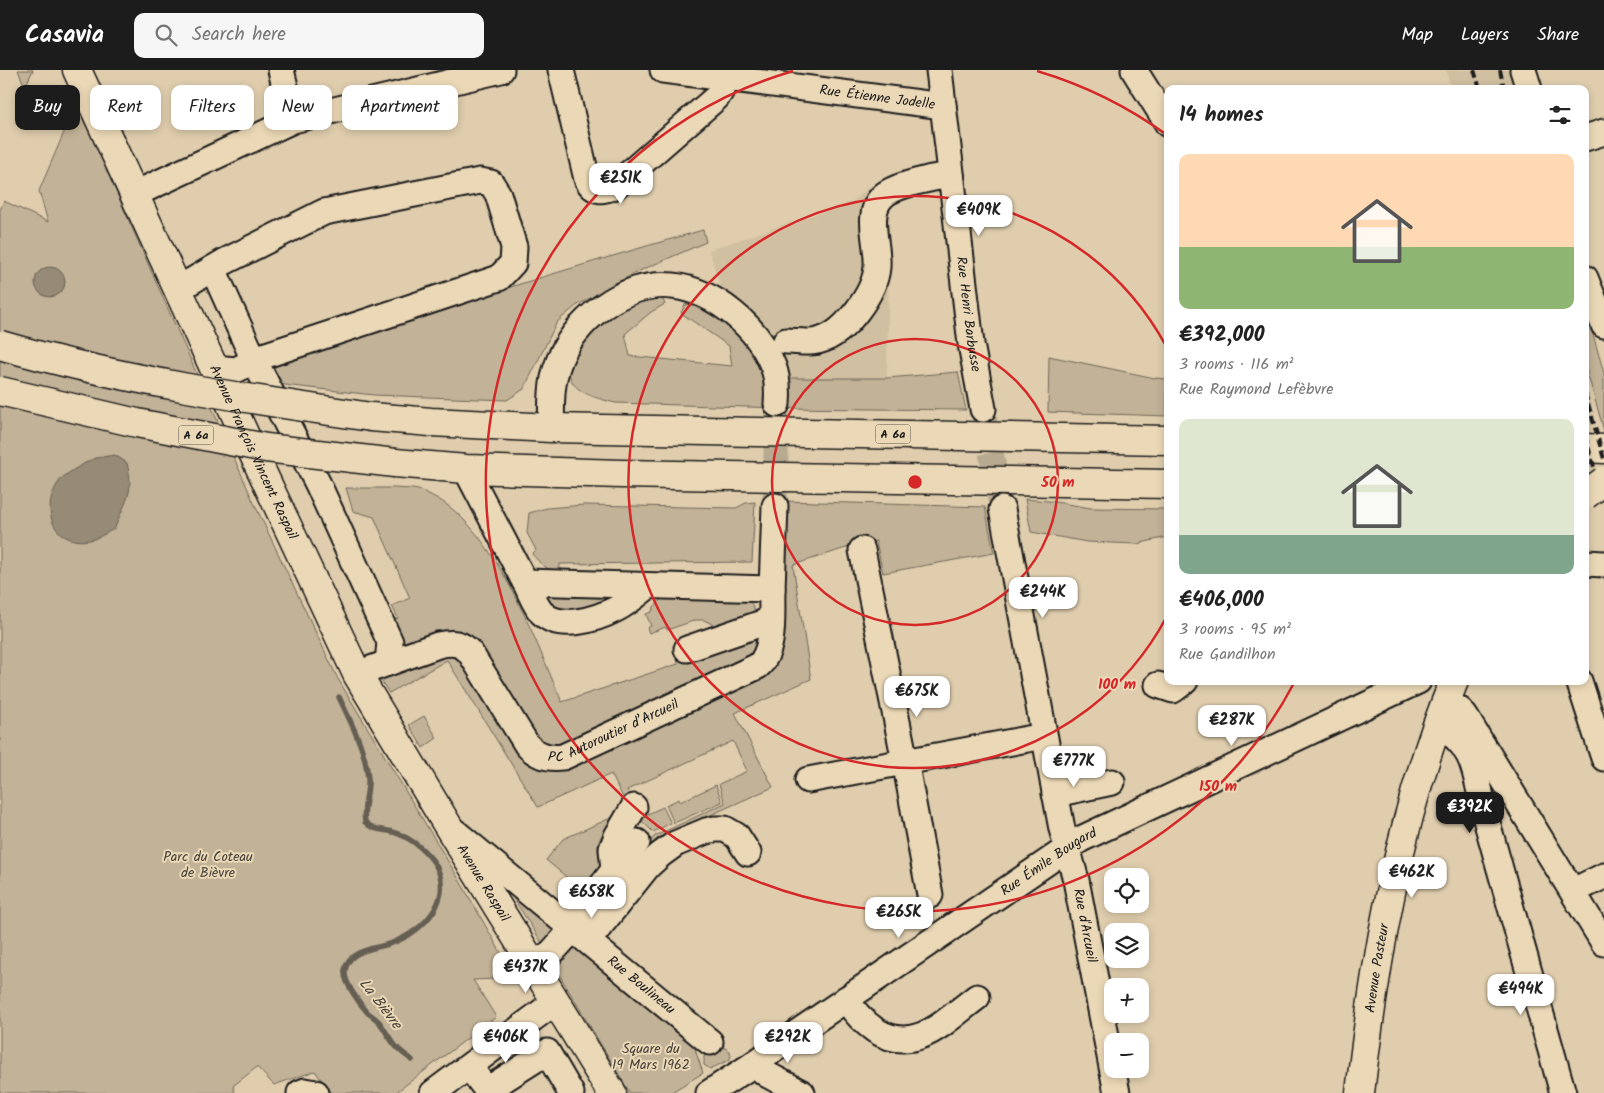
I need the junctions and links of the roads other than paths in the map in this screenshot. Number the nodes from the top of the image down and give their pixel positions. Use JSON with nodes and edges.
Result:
{"nodes":[{"id":1,"x":77,"y":70,"type":"edge"},
{"id":2,"x":281,"y":70,"type":"edge"},
{"id":3,"x":501,"y":70,"type":"edge"},
{"id":4,"x":561,"y":70,"type":"edge"},
{"id":5,"x":663,"y":70,"type":"edge"},
{"id":6,"x":939,"y":70,"type":"edge"},
{"id":7,"x":1134,"y":70,"type":"edge"},
{"id":8,"x":1523,"y":70,"type":"edge"},
{"id":9,"x":727,"y":74,"type":"edge"},
{"id":10,"x":285,"y":85,"type":"edge"},
{"id":11,"x":1528,"y":85,"type":"edge"},
{"id":12,"x":943,"y":106,"type":"junction"},
{"id":13,"x":332,"y":111,"type":"edge"},
{"id":14,"x":1164,"y":118,"type":"edge"},
{"id":15,"x":272,"y":130,"type":"edge"},
{"id":16,"x":1604,"y":132,"type":"edge"},
{"id":17,"x":1589,"y":137,"type":"edge"},
{"id":18,"x":951,"y":175,"type":"junction"},
{"id":19,"x":134,"y":194,"type":"junction"},
{"id":20,"x":213,"y":269,"type":"junction"},
{"id":21,"x":1589,"y":288,"type":"edge"},
{"id":22,"x":178,"y":289,"type":"junction"},
{"id":23,"x":1604,"y":325,"type":"edge"},
{"id":24,"x":786,"y":341,"type":"dead end"},
{"id":25,"x":0,"y":345,"type":"edge"},
{"id":26,"x":254,"y":360,"type":"junction"},
{"id":27,"x":214,"y":368,"type":"junction"},
{"id":28,"x":0,"y":391,"type":"edge"},
{"id":29,"x":777,"y":404,"type":"tunnel mouth"},
{"id":30,"x":983,"y":409,"type":"tunnel mouth"},
{"id":31,"x":551,"y":428,"type":"junction"},
{"id":32,"x":1164,"y":440,"type":"edge"},
{"id":33,"x":1589,"y":448,"type":"edge"},
{"id":34,"x":1604,"y":448,"type":"edge"},
{"id":35,"x":1604,"y":468,"type":"edge"},
{"id":36,"x":466,"y":469,"type":"junction"},
{"id":37,"x":1589,"y":479,"type":"edge"},
{"id":38,"x":1604,"y":481,"type":"edge"},
{"id":39,"x":1164,"y":484,"type":"edge"},
{"id":40,"x":1589,"y":491,"type":"edge"},
{"id":41,"x":1589,"y":492,"type":"edge"},
{"id":42,"x":1604,"y":492,"type":"edge"},
{"id":43,"x":774,"y":506,"type":"tunnel mouth"},
{"id":44,"x":1002,"y":509,"type":"tunnel mouth"},
{"id":45,"x":862,"y":550,"type":"dead end"},
{"id":46,"x":1589,"y":563,"type":"edge"},
{"id":47,"x":1604,"y":564,"type":"edge"},
{"id":48,"x":526,"y":582,"type":"junction"},
{"id":49,"x":648,"y":586,"type":"junction"},
{"id":50,"x":772,"y":589,"type":"junction"},
{"id":51,"x":771,"y":620,"type":"junction"},
{"id":52,"x":687,"y":649,"type":"dead end"},
{"id":53,"x":388,"y":663,"type":"junction"},
{"id":54,"x":357,"y":674,"type":"junction"},
{"id":55,"x":1158,"y":685,"type":"dead end"},
{"id":56,"x":1180,"y":685,"type":"edge"},
{"id":57,"x":1409,"y":685,"type":"edge"},
{"id":58,"x":1580,"y":685,"type":"edge"},
{"id":59,"x":1450,"y":691,"type":"edge"},
{"id":60,"x":1436,"y":726,"type":"junction"},
{"id":61,"x":1044,"y":736,"type":"junction"},
{"id":62,"x":1604,"y":758,"type":"edge"},
{"id":63,"x":905,"y":761,"type":"junction"},
{"id":64,"x":808,"y":780,"type":"dead end"},
{"id":65,"x":1112,"y":782,"type":"dead end"},
{"id":66,"x":1055,"y":794,"type":"junction"},
{"id":67,"x":1514,"y":797,"type":"junction"},
{"id":68,"x":634,"y":807,"type":"dead end"},
{"id":69,"x":1484,"y":812,"type":"junction"},
{"id":70,"x":448,"y":826,"type":"junction"},
{"id":71,"x":637,"y":842,"type":"dead end"},
{"id":72,"x":1067,"y":849,"type":"junction"},
{"id":73,"x":748,"y":853,"type":"dead end"},
{"id":74,"x":614,"y":870,"type":"junction"},
{"id":75,"x":1604,"y":876,"type":"edge"},
{"id":76,"x":1573,"y":891,"type":"junction"},
{"id":77,"x":930,"y":895,"type":"dead end"},
{"id":78,"x":577,"y":932,"type":"junction"},
{"id":79,"x":1604,"y":943,"type":"edge"},
{"id":80,"x":533,"y":964,"type":"junction"},
{"id":81,"x":977,"y":997,"type":"dead end"},
{"id":82,"x":846,"y":1000,"type":"junction"},
{"id":83,"x":555,"y":1002,"type":"junction"},
{"id":84,"x":710,"y":1042,"type":"dead end"},
{"id":85,"x":754,"y":1064,"type":"junction"},
{"id":86,"x":469,"y":1066,"type":"junction"},
{"id":87,"x":433,"y":1093,"type":"edge"},
{"id":88,"x":570,"y":1093,"type":"edge"},
{"id":89,"x":612,"y":1093,"type":"edge"},
{"id":90,"x":709,"y":1093,"type":"edge"},
{"id":91,"x":802,"y":1093,"type":"edge"},
{"id":92,"x":1117,"y":1093,"type":"edge"},
{"id":93,"x":1360,"y":1093,"type":"edge"},
{"id":94,"x":1563,"y":1093,"type":"edge"}],
"edges":[{"from":1,"to":19,"type":"main road","name":"Avenue François Vincent Raspail"},
{"from":2,"to":10,"type":"street"},
{"from":3,"to":13,"type":"street"},
{"from":4,"to":9,"type":"street"},
{"from":5,"to":9,"type":"street","name":"Rue Étienne Jodelle"},
{"from":6,"to":12,"type":"street","name":"Rue Henri Barbusse"},
{"from":7,"to":14,"type":"street"},
{"from":8,"to":11,"type":"street"},
{"from":9,"to":12,"type":"street","name":"Rue Étienne Jodelle"},
{"from":12,"to":18,"type":"street","name":"Rue Henri Barbusse"},
{"from":15,"to":19,"type":"street"},
{"from":16,"to":17,"type":"street"},
{"from":18,"to":24,"type":"street"},
{"from":18,"to":30,"type":"street","name":"Rue Henri Barbusse"},
{"from":19,"to":22,"type":"main road","name":"Avenue François Vincent Raspail"},
{"from":20,"to":22,"type":"street"},
{"from":20,"to":26,"type":"street"},
{"from":20,"to":26,"type":"street"},
{"from":21,"to":23,"type":"street"},
{"from":22,"to":27,"type":"main road","name":"Avenue François Vincent Raspail"},
{"from":25,"to":31,"type":"main road","number":"A 6a","bridge":true},
{"from":26,"to":27,"type":"street"},
{"from":26,"to":53,"type":"street"},
{"from":27,"to":54,"type":"main road","name":"Avenue François Vincent Raspail"},
{"from":28,"to":36,"type":"main road","number":"A 6a","bridge":true},
{"from":29,"to":31,"type":"street"},
{"from":31,"to":32,"type":"main road","number":"A 6a"},
{"from":33,"to":34,"type":"main road"},
{"from":35,"to":37,"type":"main road"},
{"from":36,"to":39,"type":"main road","number":"A 6a"},
{"from":36,"to":48,"type":"street"},
{"from":38,"to":41,"type":"main road","bridge":true},
{"from":40,"to":42,"type":"main road"},
{"from":43,"to":50,"type":"street","name":"PC Autoroutier d’Arcueil"},
{"from":44,"to":61,"type":"street"},
{"from":45,"to":63,"type":"street"},
{"from":46,"to":47,"type":"street"},
{"from":48,"to":49,"type":"street"},
{"from":48,"to":49,"type":"street"},
{"from":49,"to":50,"type":"street"},
{"from":50,"to":51,"type":"street","name":"PC Autoroutier d’Arcueil"},
{"from":51,"to":52,"type":"street"},
{"from":51,"to":53,"type":"street","name":"PC Autoroutier d’Arcueil"},
{"from":53,"to":54,"type":"street"},
{"from":54,"to":70,"type":"main road","name":"Avenue François Vincent Raspail"},
{"from":55,"to":56,"type":"street"},
{"from":57,"to":72,"type":"street","name":"Rue Émile Bougard"},
{"from":58,"to":62,"type":"street"},
{"from":59,"to":60,"type":"main road","name":"Avenue Pasteur"},
{"from":59,"to":67,"type":"street"},
{"from":60,"to":69,"type":"street"},
{"from":60,"to":93,"type":"main road","name":"Avenue Pasteur"},
{"from":61,"to":63,"type":"street"},
{"from":61,"to":66,"type":"street"},
{"from":63,"to":64,"type":"street"},
{"from":63,"to":77,"type":"street"},
{"from":65,"to":66,"type":"street"},
{"from":66,"to":72,"type":"street"},
{"from":67,"to":69,"type":"street"},
{"from":67,"to":76,"type":"street"},
{"from":68,"to":74,"type":"street"},
{"from":69,"to":94,"type":"street"},
{"from":70,"to":78,"type":"street","name":"Rue Boulineau"},
{"from":70,"to":80,"type":"main road","name":"Avenue Raspail"},
{"from":71,"to":74,"type":"street"},
{"from":72,"to":82,"type":"street","name":"Rue Émile Bougard"},
{"from":72,"to":92,"type":"street","name":"Rue d'Arcueil"},
{"from":73,"to":78,"type":"street"},
{"from":74,"to":78,"type":"street"},
{"from":75,"to":76,"type":"street"},
{"from":76,"to":79,"type":"street"},
{"from":78,"to":80,"type":"street"},
{"from":78,"to":84,"type":"street","name":"Rue Boulineau"},
{"from":80,"to":83,"type":"main road","name":"Avenue Raspail"},
{"from":81,"to":82,"type":"street"},
{"from":82,"to":85,"type":"street","name":"Rue Émile Bougard"},
{"from":83,"to":86,"type":"street"},
{"from":83,"to":89,"type":"main road","name":"Avenue Raspail"},
{"from":85,"to":90,"type":"street","name":"Rue Émile Bougard"},
{"from":85,"to":91,"type":"street"},
{"from":86,"to":87,"type":"street"},
{"from":86,"to":88,"type":"street"}]}
